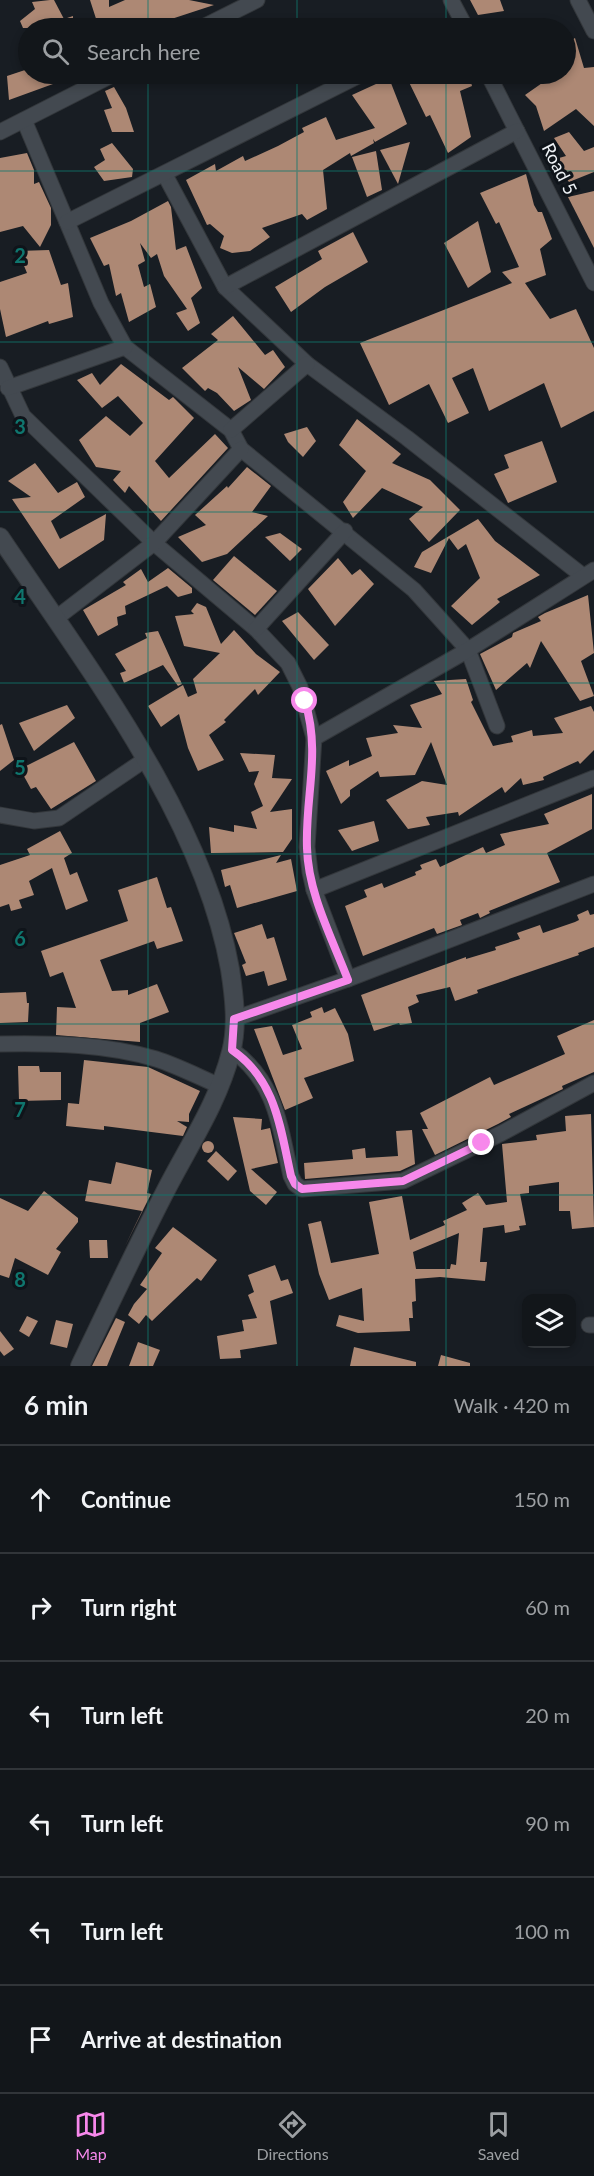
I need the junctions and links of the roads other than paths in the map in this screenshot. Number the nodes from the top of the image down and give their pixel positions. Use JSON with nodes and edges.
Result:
{"nodes":[{"id":1,"x":256,"y":0,"type":"edge"},
{"id":2,"x":451,"y":0,"type":"edge"},
{"id":3,"x":578,"y":0,"type":"edge"},
{"id":4,"x":221,"y":18,"type":"edge"},
{"id":5,"x":457,"y":18,"type":"edge"},
{"id":6,"x":594,"y":31,"type":"edge"},
{"id":7,"x":94,"y":84,"type":"edge"},
{"id":8,"x":342,"y":84,"type":"edge"},
{"id":9,"x":493,"y":84,"type":"edge"},
{"id":10,"x":24,"y":120,"type":"junction"},
{"id":11,"x":517,"y":131,"type":"junction"},
{"id":12,"x":0,"y":132,"type":"edge"},
{"id":13,"x":165,"y":175,"type":"junction"},
{"id":14,"x":67,"y":222,"type":"junction"},
{"id":15,"x":588,"y":256,"type":"edge"},
{"id":16,"x":594,"y":283,"type":"edge"},
{"id":17,"x":225,"y":287,"type":"junction"},
{"id":18,"x":125,"y":347,"type":"junction"},
{"id":19,"x":307,"y":364,"type":"junction"},
{"id":20,"x":0,"y":367,"type":"edge"},
{"id":21,"x":8,"y":388,"type":"junction"},
{"id":22,"x":231,"y":430,"type":"junction"},
{"id":23,"x":241,"y":449,"type":"junction"},
{"id":24,"x":345,"y":531,"type":"junction"},
{"id":25,"x":0,"y":537,"type":"edge"},
{"id":26,"x":154,"y":543,"type":"junction"},
{"id":27,"x":588,"y":573,"type":"edge"},
{"id":28,"x":55,"y":619,"type":"junction"},
{"id":29,"x":256,"y":628,"type":"junction"},
{"id":30,"x":468,"y":650,"type":"junction"},
{"id":31,"x":497,"y":726,"type":"dead end"},
{"id":32,"x":314,"y":738,"type":"junction"},
{"id":33,"x":146,"y":759,"type":"junction"},
{"id":34,"x":594,"y":778,"type":"edge"},
{"id":35,"x":0,"y":815,"type":"edge"},
{"id":36,"x":594,"y":884,"type":"edge"},
{"id":37,"x":314,"y":890,"type":"junction"},
{"id":38,"x":348,"y":980,"type":"junction"},
{"id":39,"x":234,"y":1019,"type":"junction"},
{"id":40,"x":0,"y":1044,"type":"edge"},
{"id":41,"x":232,"y":1050,"type":"junction"},
{"id":42,"x":594,"y":1083,"type":"edge"},
{"id":43,"x":220,"y":1086,"type":"junction"},
{"id":44,"x":80,"y":1366,"type":"edge"}],
"edges":[{"from":1,"to":4,"type":"street"},
{"from":2,"to":5,"type":"street"},
{"from":3,"to":6,"type":"street"},
{"from":7,"to":10,"type":"street"},
{"from":8,"to":13,"type":"street"},
{"from":9,"to":11,"type":"street","name":"Road 5"},
{"from":10,"to":12,"type":"street"},
{"from":10,"to":14,"type":"street"},
{"from":11,"to":15,"type":"street","name":"Road 5"},
{"from":11,"to":17,"type":"street"},
{"from":13,"to":14,"type":"street"},
{"from":13,"to":17,"type":"street"},
{"from":14,"to":18,"type":"street"},
{"from":15,"to":16,"type":"street","name":"Road 5"},
{"from":17,"to":19,"type":"street"},
{"from":18,"to":21,"type":"street"},
{"from":18,"to":22,"type":"street"},
{"from":19,"to":22,"type":"street"},
{"from":19,"to":27,"type":"street"},
{"from":20,"to":21,"type":"street"},
{"from":21,"to":26,"type":"street"},
{"from":22,"to":23,"type":"street"},
{"from":23,"to":24,"type":"street"},
{"from":23,"to":26,"type":"street"},
{"from":24,"to":29,"type":"street"},
{"from":24,"to":30,"type":"street"},
{"from":25,"to":28,"type":"street"},
{"from":26,"to":28,"type":"street"},
{"from":26,"to":29,"type":"street"},
{"from":27,"to":30,"type":"street"},
{"from":28,"to":33,"type":"street"},
{"from":29,"to":32,"type":"street"},
{"from":30,"to":31,"type":"street"},
{"from":30,"to":32,"type":"street"},
{"from":32,"to":37,"type":"street"},
{"from":33,"to":35,"type":"street"},
{"from":33,"to":39,"type":"street"},
{"from":34,"to":37,"type":"street"},
{"from":36,"to":38,"type":"street"},
{"from":37,"to":38,"type":"street"},
{"from":38,"to":39,"type":"street"},
{"from":39,"to":41,"type":"street"},
{"from":40,"to":43,"type":"street"},
{"from":41,"to":42,"type":"street"},
{"from":41,"to":43,"type":"street"},
{"from":43,"to":44,"type":"street"}]}
